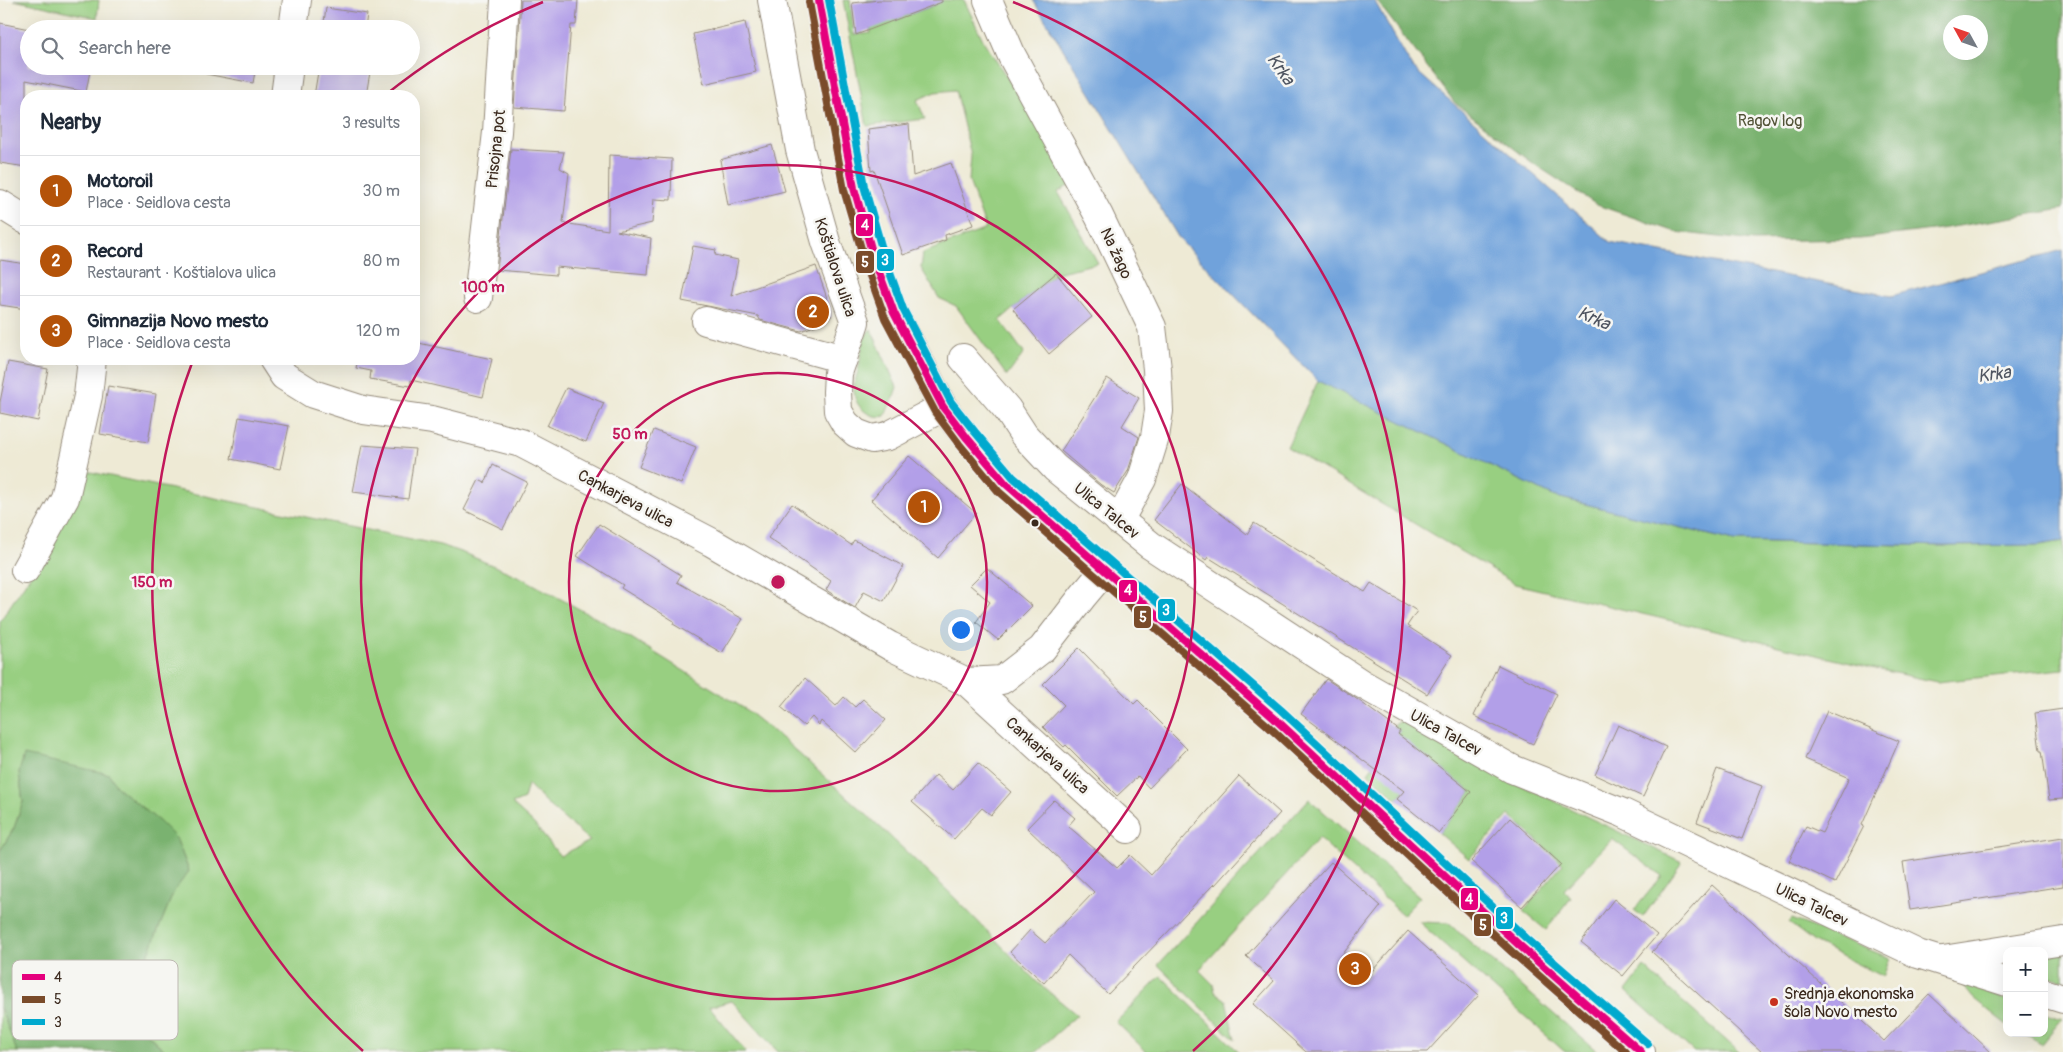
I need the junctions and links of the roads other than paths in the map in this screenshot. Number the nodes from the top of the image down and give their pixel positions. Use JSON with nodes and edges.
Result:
{"nodes":[{"id":1,"x":297,"y":0,"type":"edge"},
{"id":2,"x":505,"y":0,"type":"edge"},
{"id":3,"x":772,"y":0,"type":"edge"},
{"id":4,"x":819,"y":0,"type":"edge"},
{"id":5,"x":988,"y":0,"type":"edge"},
{"id":6,"x":294,"y":20,"type":"edge"},
{"id":7,"x":288,"y":75,"type":"edge"},
{"id":8,"x":287,"y":90,"type":"edge"},
{"id":9,"x":0,"y":204,"type":"edge"},
{"id":10,"x":20,"y":216,"type":"edge"},
{"id":11,"x":478,"y":298,"type":"dead end"},
{"id":12,"x":706,"y":321,"type":"dead end"},
{"id":13,"x":963,"y":358,"type":"dead end"},
{"id":14,"x":843,"y":359,"type":"junction"},
{"id":15,"x":91,"y":365,"type":"edge"},
{"id":16,"x":277,"y":365,"type":"edge"},
{"id":17,"x":943,"y":407,"type":"junction"},
{"id":18,"x":1119,"y":521,"type":"junction"},
{"id":19,"x":25,"y":570,"type":"dead end"},
{"id":20,"x":1104,"y":571,"type":"junction"},
{"id":21,"x":967,"y":682,"type":"junction"},
{"id":22,"x":1128,"y":829,"type":"dead end"},
{"id":23,"x":2063,"y":941,"type":"edge"},
{"id":24,"x":1938,"y":960,"type":"junction"},
{"id":25,"x":2003,"y":981,"type":"edge"},
{"id":26,"x":2048,"y":994,"type":"edge"},
{"id":27,"x":2063,"y":999,"type":"edge"},
{"id":28,"x":1641,"y":1052,"type":"edge"}],
"edges":[{"from":1,"to":6,"type":"street"},
{"from":2,"to":11,"type":"street","name":"Prisojna pot"},
{"from":3,"to":14,"type":"street","name":"Koštialova ulica"},
{"from":4,"to":17,"type":"street"},
{"from":5,"to":18,"type":"street","name":"Na žago"},
{"from":7,"to":8,"type":"street"},
{"from":9,"to":10,"type":"street"},
{"from":12,"to":14,"type":"street"},
{"from":13,"to":18,"type":"street","name":"Ulica Talcev"},
{"from":14,"to":17,"type":"street","name":"Koštialova ulica"},
{"from":15,"to":19,"type":"street"},
{"from":16,"to":21,"type":"street","name":"Cankarjeva ulica"},
{"from":17,"to":20,"type":"street"},
{"from":18,"to":24,"type":"street","name":"Ulica Talcev"},
{"from":20,"to":21,"type":"street","name":"Cankarjeva ulica"},
{"from":20,"to":28,"type":"street"},
{"from":21,"to":22,"type":"street","name":"Cankarjeva ulica"},
{"from":23,"to":24,"type":"street"},
{"from":24,"to":25,"type":"street","name":"Ulica Talcev"},
{"from":26,"to":27,"type":"street"}]}
